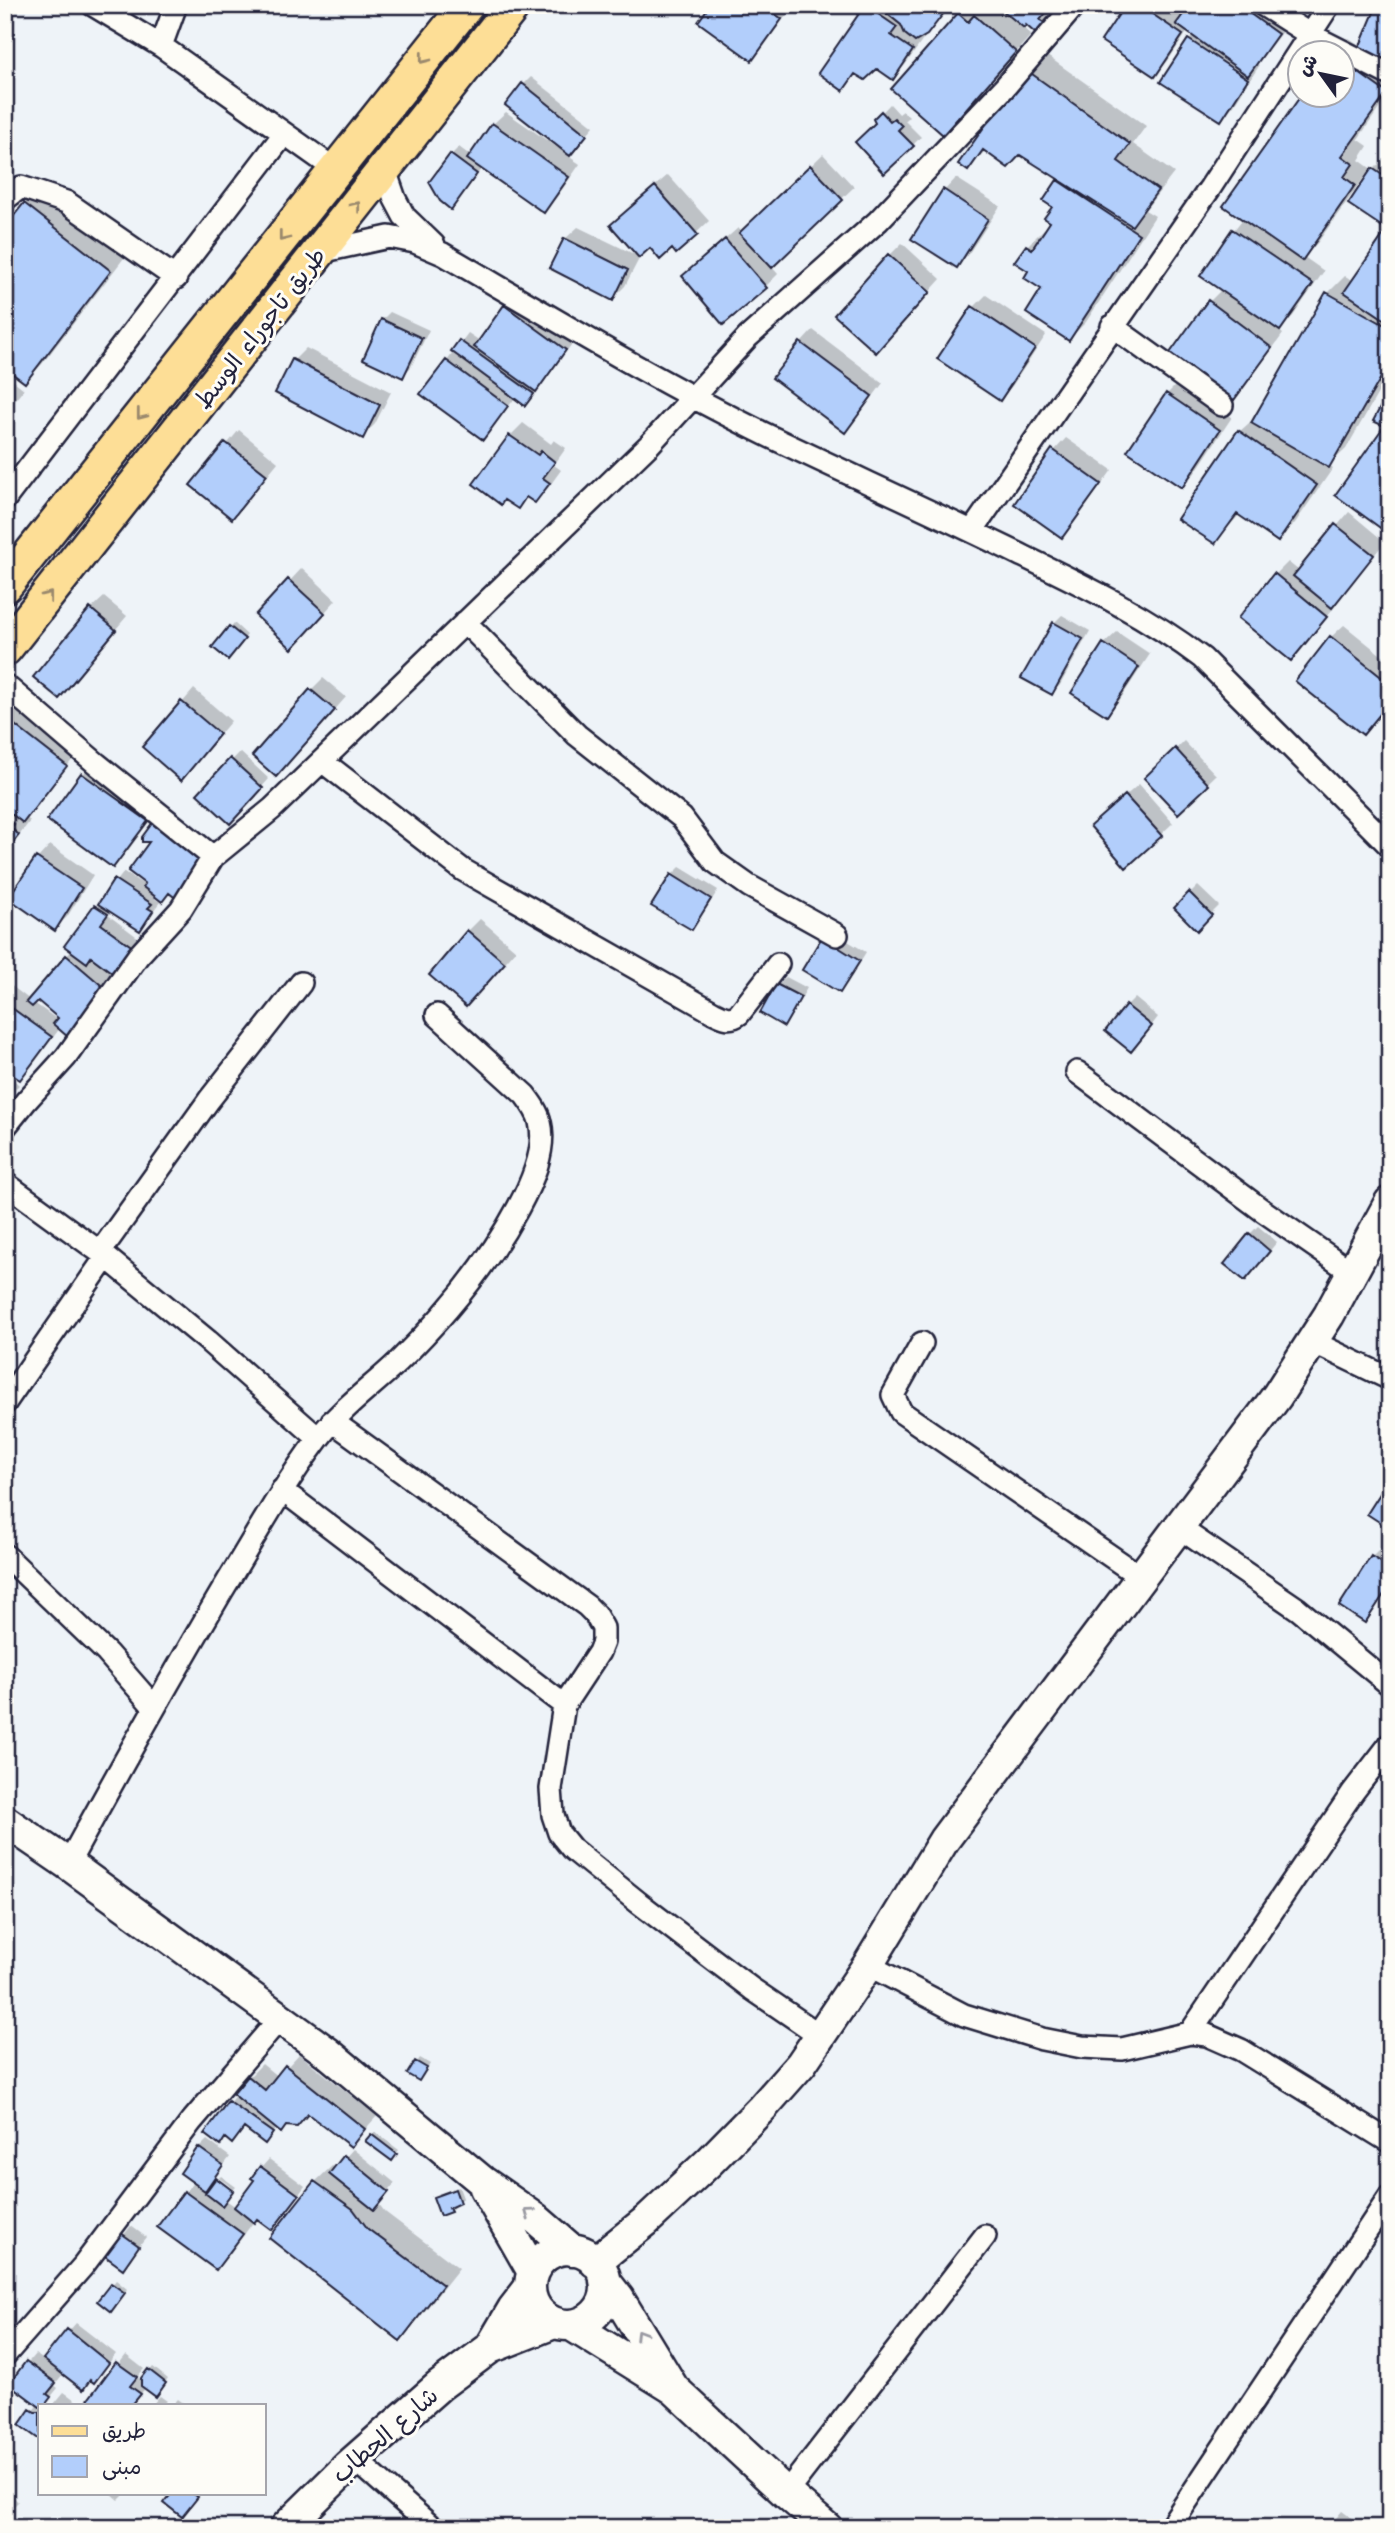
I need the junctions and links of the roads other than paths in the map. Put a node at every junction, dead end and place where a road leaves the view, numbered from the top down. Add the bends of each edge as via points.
1 (93, 5) edge
2 (176, 5) edge
3 (467, 5) edge
4 (514, 5) edge
5 (1075, 5) edge
6 (1263, 5) edge
7 (1329, 5) edge
8 (1309, 34) junction
9 (161, 46) junction
10 (1390, 75) edge
11 (284, 134) junction
12 (335, 170) junction
13 (385, 170) junction
14 (5, 199) edge
15 (320, 252) junction
16 (443, 254) junction
17 (176, 278) junction
18 (1112, 327) junction
19 (691, 398) junction
20 (1222, 405) dead end
21 (5, 499) edge
22 (972, 531) junction
23 (5, 586) edge
24 (465, 622) junction
25 (5, 649) edge
26 (5, 685) edge
27 (322, 761) junction
28 (1390, 846) edge
29 (213, 856) junction
30 (837, 934) dead end
31 (778, 964) dead end
32 (301, 983) dead end
33 (437, 1016) dead end
34 (1077, 1072) dead end
35 (5, 1128) edge
36 (5, 1182) edge
37 (1390, 1202) edge
38 (103, 1255) junction
39 (1353, 1273) junction
40 (1313, 1342) junction
41 (922, 1343) dead end
42 (1390, 1379) edge
43 (5, 1404) edge
44 (325, 1430) junction
45 (282, 1490) junction
46 (1178, 1527) junction
47 (5, 1555) edge
48 (1141, 1577) junction
49 (1390, 1685) edge
50 (564, 1705) junction
51 (154, 1707) junction
52 (1390, 1744) edge
53 (5, 1821) edge
54 (68, 1864) junction
55 (868, 1965) junction
56 (281, 2017) junction
57 (1190, 2033) junction
58 (821, 2036) junction
59 (1390, 2142) edge
60 (482, 2181) junction
61 (1390, 2196) edge
62 (985, 2236) dead end
63 (591, 2264) junction
64 (531, 2279) junction
65 (562, 2324) junction
66 (491, 2348) junction
67 (5, 2355) edge
68 (674, 2389) junction
69 (355, 2459) junction
70 (786, 2493) junction
71 (285, 2528) edge
72 (433, 2528) edge
73 (827, 2528) edge
74 (1169, 2528) edge

1 - 9 street
2 - 9 street
3 -> 12 main road
4 - 13 main road, طريق تاجوراء الوسط
5 - 19 street via 930,167 748,337
6 - 8 street
7 - 8 street
8 - 10 street
8 - 18 street via 1210,188
9 - 11 street
11 - 12 street
11 - 17 street
12 -> 23 main road
15 -> 13 main road, طريق تاجوراء الوسط
13 - 16 street via 404,216
14 - 17 street via 21,187 66,202
15 - 16 street via 389,237
25 -> 15 main road, طريق تاجوراء الوسط
16 - 19 street
17 - 21 street
18 - 20 street
18 - 22 street
19 - 22 street
19 - 24 street via 649,445
22 - 28 street via 1090,588 1172,635 1222,677
24 - 27 street
24 - 30 street via 578,735 682,818 715,862
26 - 29 street
27 - 29 street
27 - 31 street via 463,870 713,1012 734,1018
29 - 35 street via 181,909
32 - 38 street via 209,1100
33 - 44 street via 534,1107 542,1138 539,1157 519,1206 465,1290 407,1353
34 - 39 street
36 - 38 street
37 - 39 street
38 - 43 street
38 - 44 street
39 - 40 street
40 - 42 street
40 - 46 street
41 - 48 street via 893,1395 901,1412
44 - 45 street
44 - 50 street via 540,1570 595,1614 603,1628 603,1642
45 - 50 street
45 - 51 street
46 - 48 street
46 - 49 street via 1298,1609
47 - 51 street via 107,1653
48 - 55 street via 944,1840
50 - 58 street via 551,1789 559,1833 572,1849 752,1989
51 - 54 street
52 - 57 street
53 - 54 street
54 - 56 street
55 - 57 street via 964,2014 1042,2039 1122,2049
55 - 58 street
56 - 60 street
56 - 67 street via 191,2122 83,2266
57 - 59 street via 1241,2050
58 - 63 street via 762,2108 709,2162
63 -> 60 street
60 - 64 street
61 - 74 street
62 - 70 street
63 - 64 street via 560,2250 540,2262
63 - 65 street via 604,2296 586,2320
68 -> 63 street
64 - 65 street via 536,2309
64 - 66 street, شارع الحطاب
65 - 66 street, شارع الحطاب
65 - 68 street
66 - 69 street, شارع الحطاب
68 - 70 street
69 - 71 street, شارع الحطاب
69 - 72 street
70 - 73 street

